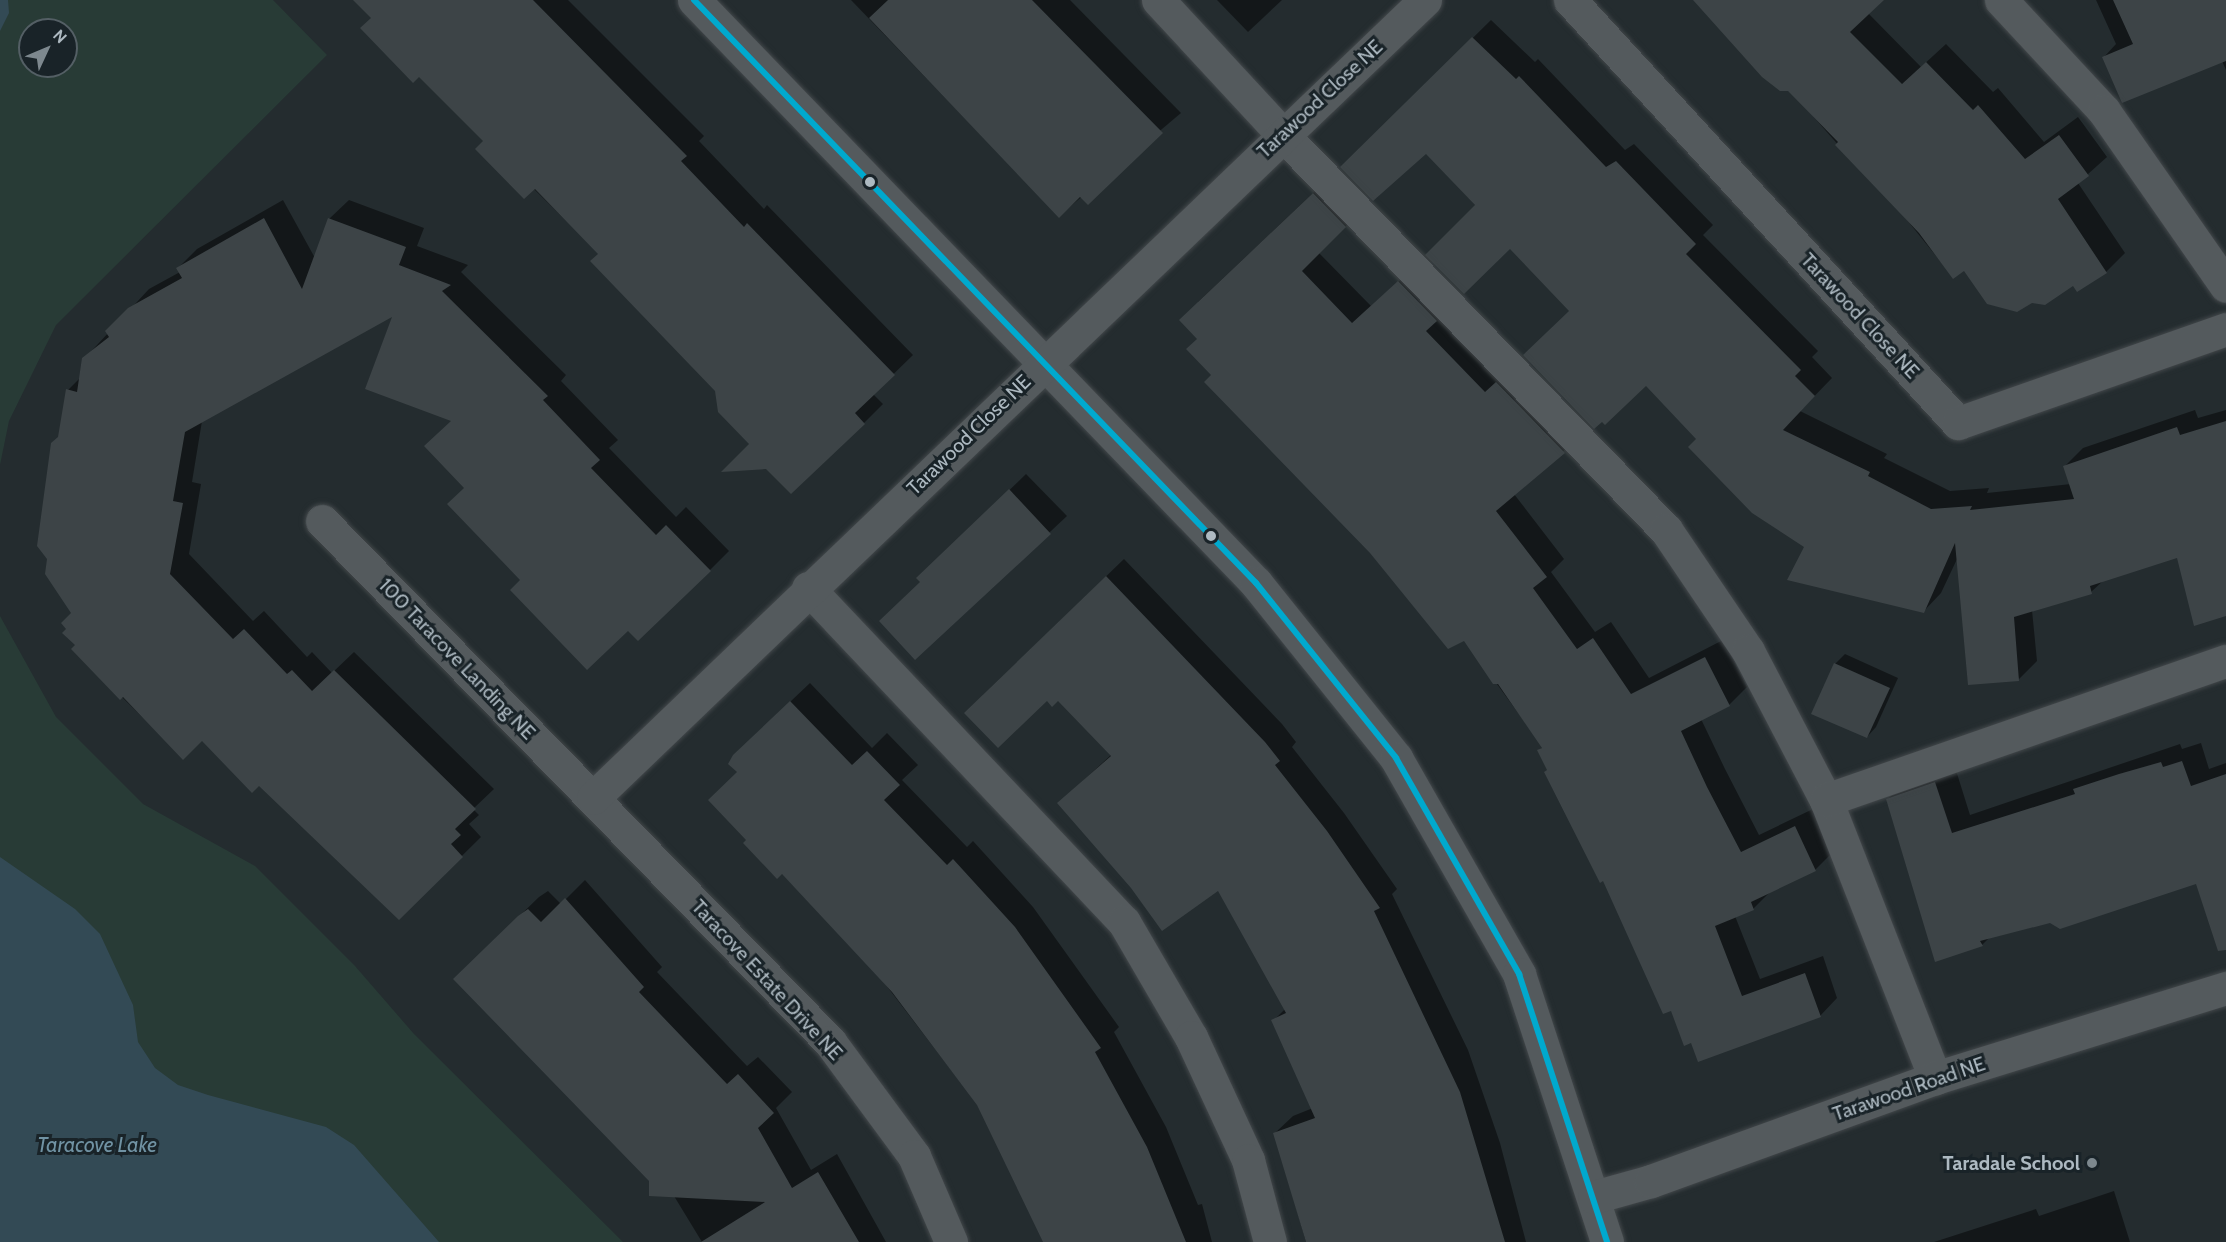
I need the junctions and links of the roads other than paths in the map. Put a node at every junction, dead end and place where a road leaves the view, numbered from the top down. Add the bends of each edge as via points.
1 (694, 0) edge
2 (1158, 0) edge
3 (1425, 0) edge
4 (1570, 0) edge
5 (2001, 0) edge
6 (1282, 134) junction
7 (2226, 286) edge
8 (2226, 329) edge
9 (1044, 363) junction
10 (322, 521) dead end
11 (808, 588) junction
12 (2226, 661) edge
13 (592, 798) junction
14 (1826, 800) junction
15 (2226, 988) edge
16 (1935, 1078) junction
17 (1594, 1197) junction
18 (951, 1242) edge
19 (1270, 1242) edge
20 (1608, 1242) edge

1 - 9 street
2 - 6 street
3 - 6 street, Tarawood Close NE
4 - 8 street, Tarawood Close NE via 1958,423
5 - 7 street via 2104,111
6 - 9 street, Tarawood Close NE
6 - 14 street via 1666,531 1748,651
9 - 11 street, Tarawood Close NE
9 - 17 street via 1256,583 1396,758 1519,974
10 - 13 street, 100 Taracove Landing NE
11 - 13 street, Tarawood Close NE
11 - 19 street via 1124,922 1191,1037 1248,1160
12 - 14 street
13 - 18 street, Taracove Estate Drive NE via 830,1042 914,1156
14 - 16 street
15 - 16 street, Tarawood Road NE
16 - 17 street, Tarawood Road NE via 1651,1181
17 - 20 street

